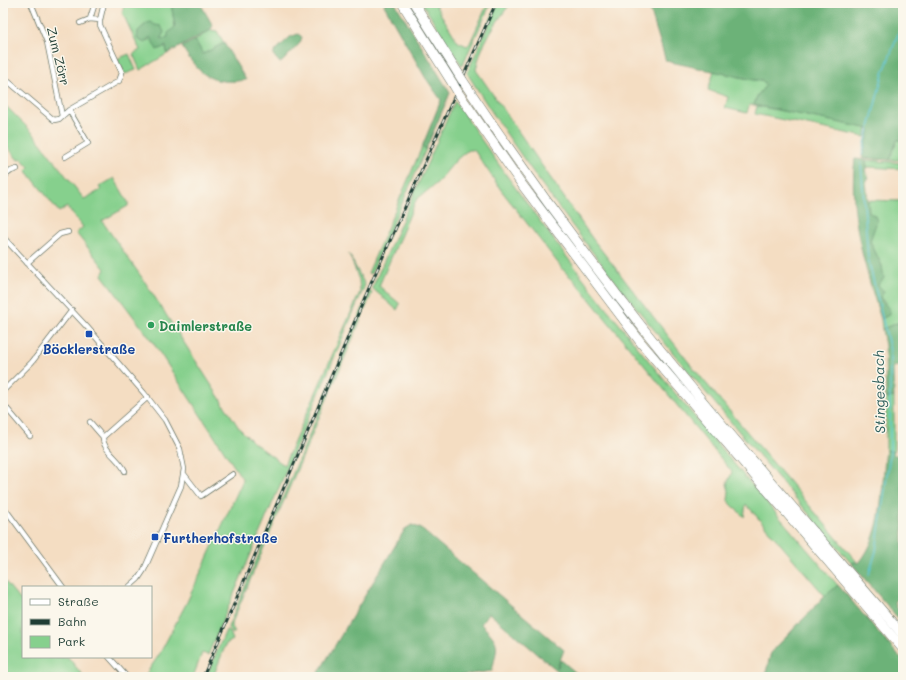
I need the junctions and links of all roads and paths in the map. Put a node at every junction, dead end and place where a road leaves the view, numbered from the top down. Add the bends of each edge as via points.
1 (31, 3) edge
2 (95, 3) edge
3 (104, 3) edge
4 (402, 3) edge
5 (414, 3) edge
6 (90, 19) junction
7 (100, 20) junction
8 (80, 23) dead end
9 (3, 77) edge
10 (69, 110) junction
11 (62, 116) junction
12 (65, 157) dead end
13 (17, 168) dead end
14 (3, 177) edge
15 (68, 232) dead end
16 (3, 237) edge
17 (27, 263) junction
18 (72, 310) junction
19 (3, 392) edge
20 (148, 397) junction
21 (3, 404) edge
22 (90, 422) dead end
23 (30, 436) dead end
24 (103, 437) junction
25 (125, 471) dead end
26 (184, 474) junction
27 (233, 474) dead end
28 (3, 506) edge
29 (62, 586) edge
30 (130, 586) edge
31 (903, 635) edge
32 (903, 649) edge
33 (110, 658) edge
34 (126, 677) edge

1 - 11 street, Zum Zörr via 46,37
2 - 6 street
3 - 7 street
4 - 32 highway, bridge via 452,84 523,186 642,344
5 - 31 highway, bridge via 463,81 584,252 650,337
6 - 7 street
6 - 8 street
7 - 10 street via 122,73 121,79
9 - 11 street via 51,119 55,120
10 - 11 street
10 - 12 street via 88,143
13 - 14 street
15 - 17 street via 60,234
16 - 17 street
17 - 18 street
18 - 19 street via 32,362
18 - 20 street
20 - 24 street
20 - 26 street via 177,442 183,460
21 - 23 street
22 - 24 street
24 - 25 street via 103,443
26 - 27 street via 201,496
26 - 30 street via 144,570
28 - 29 street
33 - 34 street

